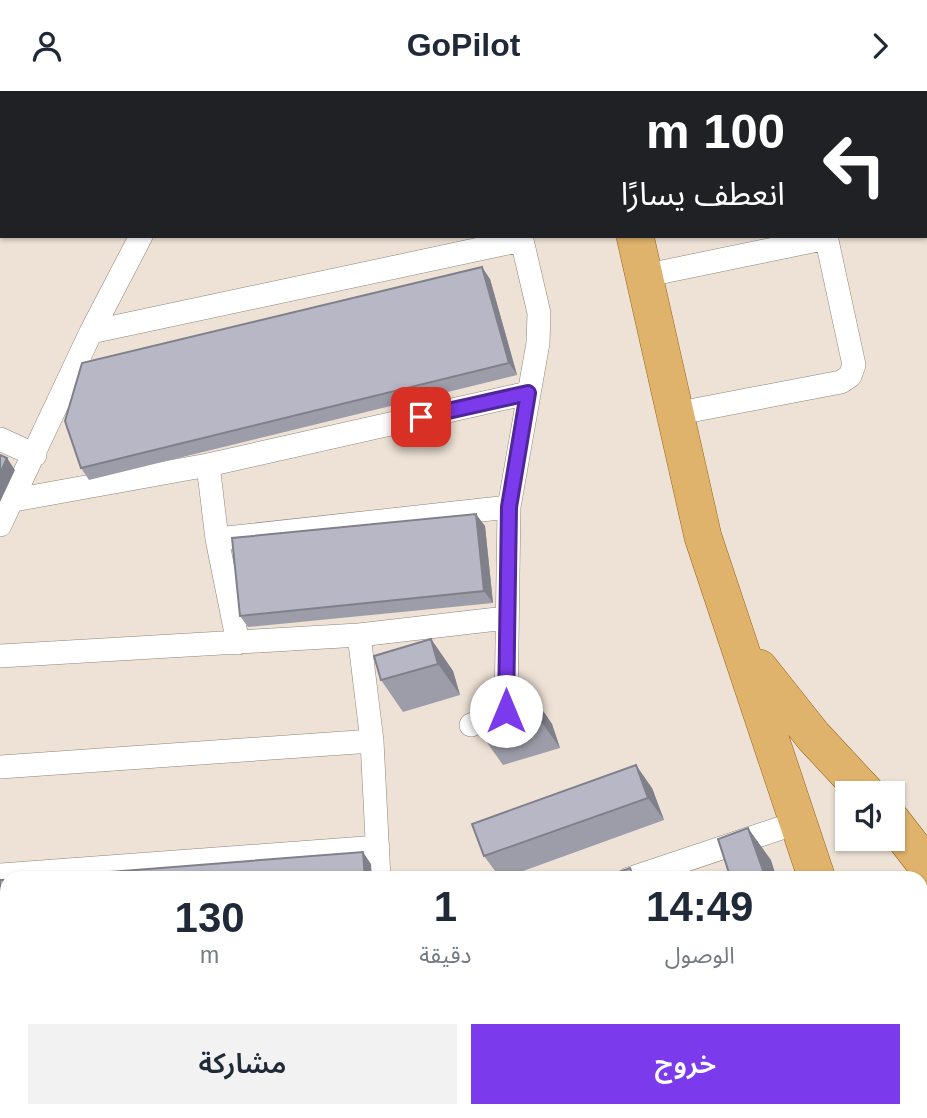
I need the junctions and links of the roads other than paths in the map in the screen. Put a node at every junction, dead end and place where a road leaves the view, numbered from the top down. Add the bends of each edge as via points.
1 (140, 238) edge
2 (521, 238) edge
3 (635, 238) edge
4 (822, 238) edge
5 (827, 238) edge
6 (643, 277) junction
7 (91, 332) junction
8 (528, 393) junction
9 (674, 414) junction
10 (0, 439) edge
11 (35, 455) junction
12 (208, 465) junction
13 (14, 500) junction
14 (509, 507) junction
15 (0, 525) edge
16 (217, 538) junction
17 (506, 618) junction
18 (359, 635) junction
19 (740, 641) junction
20 (238, 643) junction
21 (0, 656) edge
22 (471, 725) edge
23 (372, 741) junction
24 (840, 765) junction
25 (0, 767) edge
26 (855, 781) edge
27 (787, 786) junction
28 (799, 822) junction
29 (905, 838) edge
30 (378, 847) junction
31 (927, 866) edge
32 (54, 871) edge
33 (379, 871) edge
34 (653, 871) edge
35 (814, 871) edge

1 - 7 street
2 - 7 street
2 - 8 street via 539,313
3 - 6 main road
4 - 6 street
5 - 9 street via 854,365 850,376 841,382
6 - 9 main road
7 - 11 street
8 - 12 street
8 - 14 street
9 - 19 main road via 703,537
10 - 11 street
11 - 13 street
12 - 13 street
12 - 16 street
13 - 15 street
14 - 16 street
14 - 17 street
16 - 20 street
17 - 18 street
17 - 22 street via 506,711
18 - 20 street
18 - 23 street
19 - 24 main road via 787,705
19 - 27 main road
20 - 21 street
23 - 25 street
23 - 30 street
24 - 26 main road
24 - 27 main road
27 - 28 main road
28 - 34 street
28 - 35 main road
29 - 31 main road
30 - 32 street
30 - 33 street

